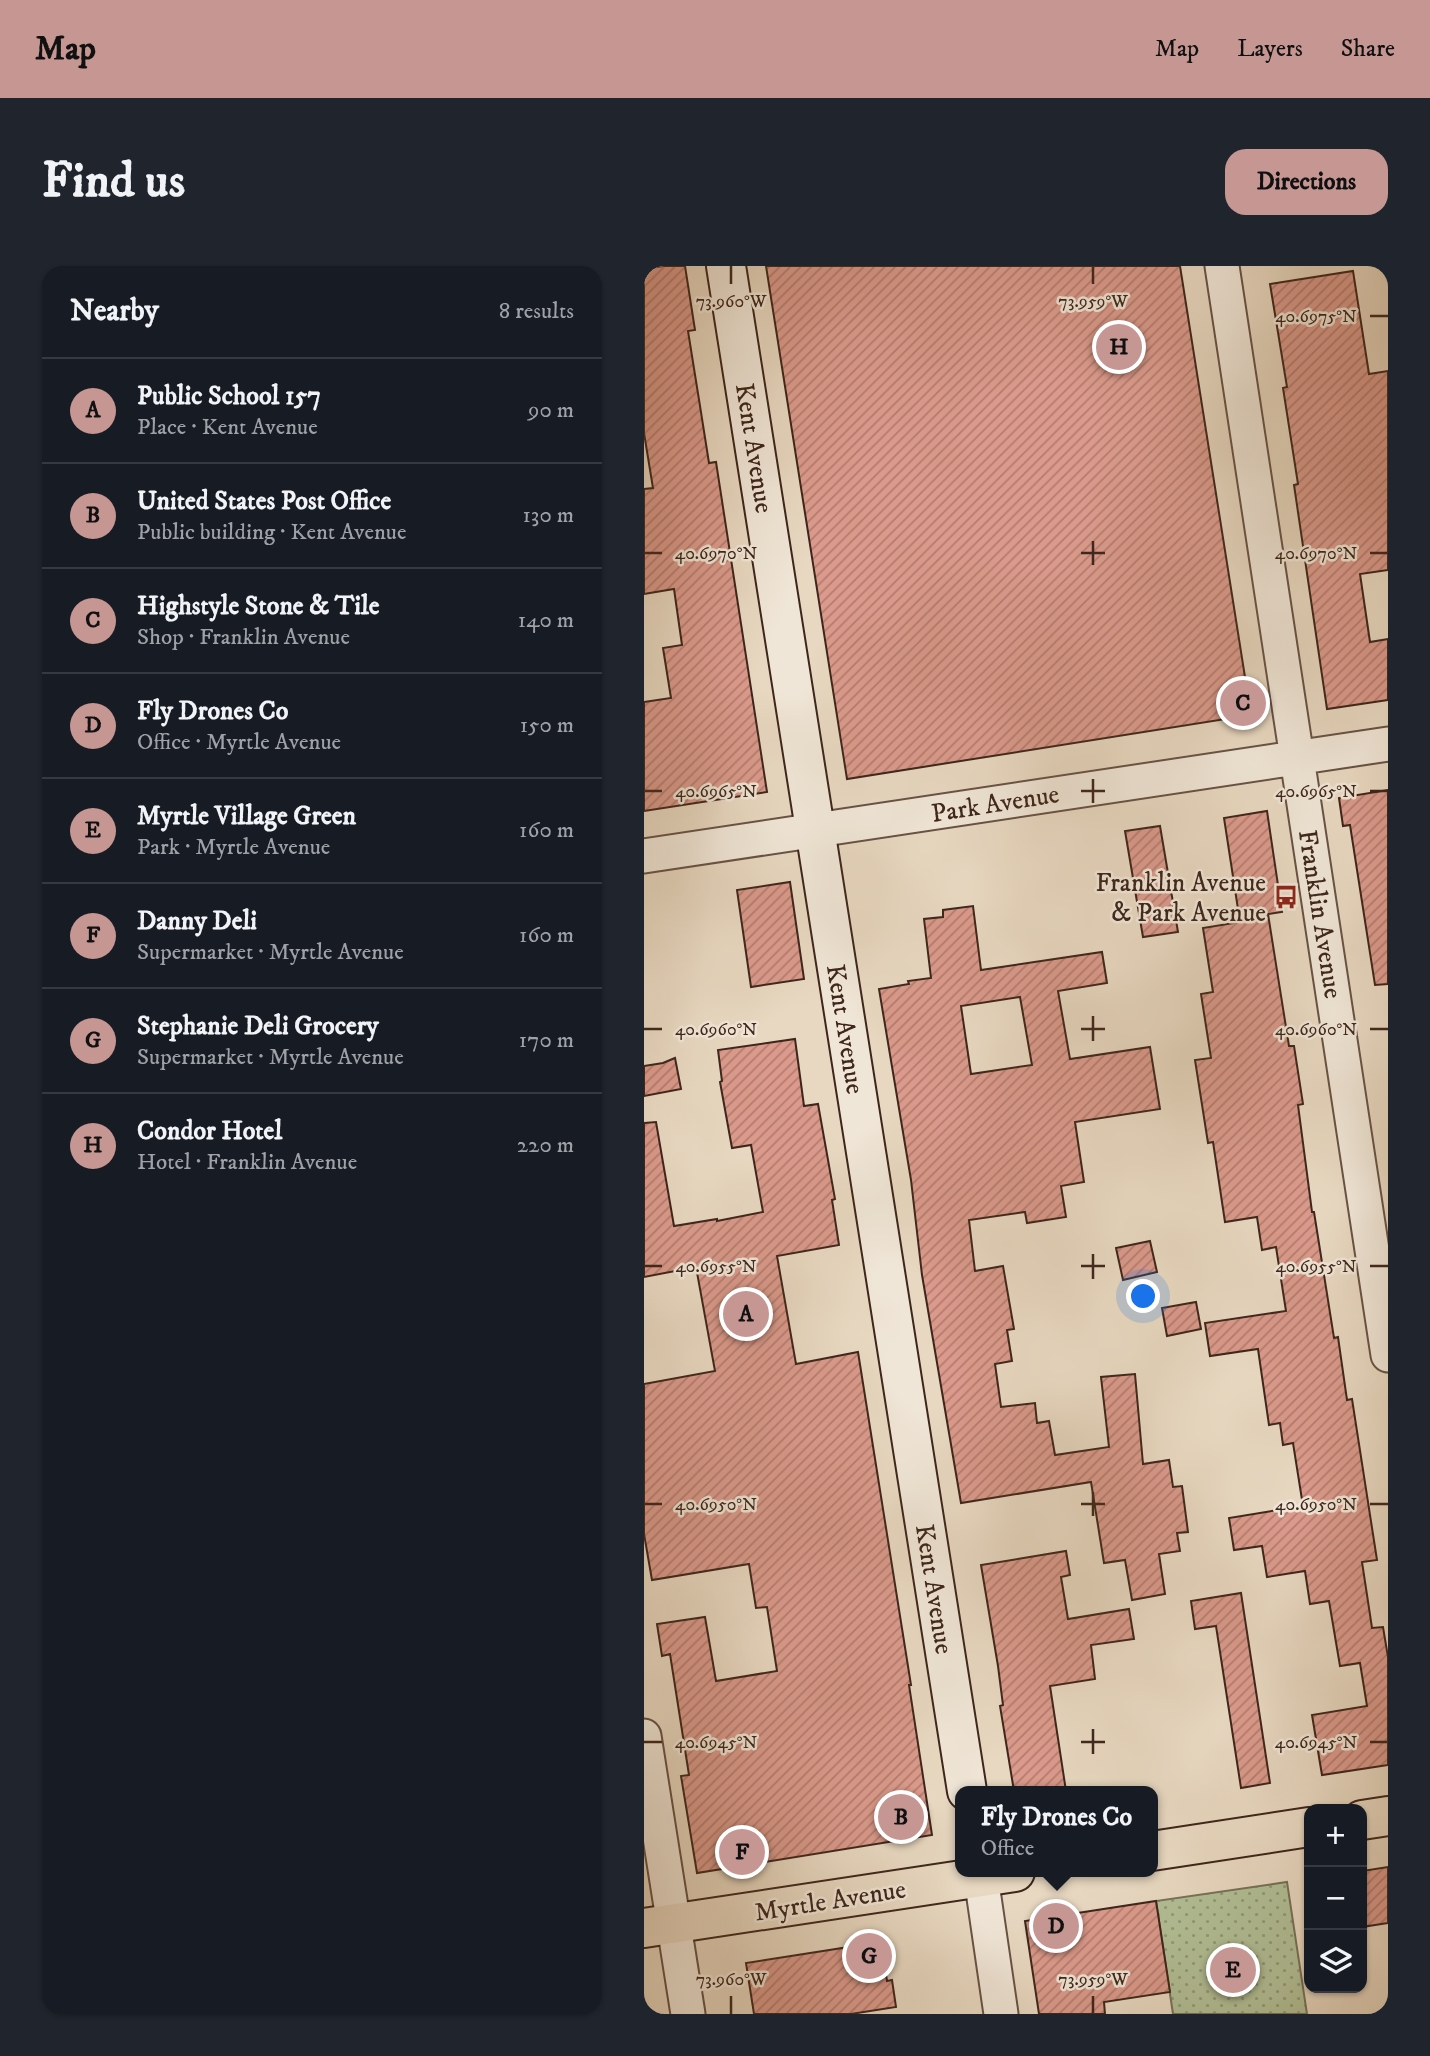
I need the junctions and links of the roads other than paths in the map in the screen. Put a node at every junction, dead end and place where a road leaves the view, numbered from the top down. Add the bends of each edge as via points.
1 (726, 266) edge
2 (1222, 266) edge
3 (1388, 744) edge
4 (1297, 757) junction
5 (815, 830) junction
6 (644, 856) edge
7 (1388, 1355) edge
8 (644, 1736) edge
9 (966, 1786) edge
10 (1388, 1816) edge
11 (1367, 1818) edge
12 (1304, 1828) edge
13 (1158, 1850) edge
14 (973, 1877) edge
15 (992, 1877) edge
16 (659, 1926) edge
17 (688, 2014) edge
18 (1001, 2014) edge

1 - 5 main road, Kent Avenue
2 - 4 street, Franklin Avenue
3 - 4 street, Park Avenue
4 - 5 street, Park Avenue
4 - 7 street, Franklin Avenue
5 - 6 street, Park Avenue
5 - 9 main road, Kent Avenue
8 - 16 street
10 - 11 main road
12 - 13 main road
14 - 16 main road, Myrtle Avenue
15 - 18 street
16 - 17 street

